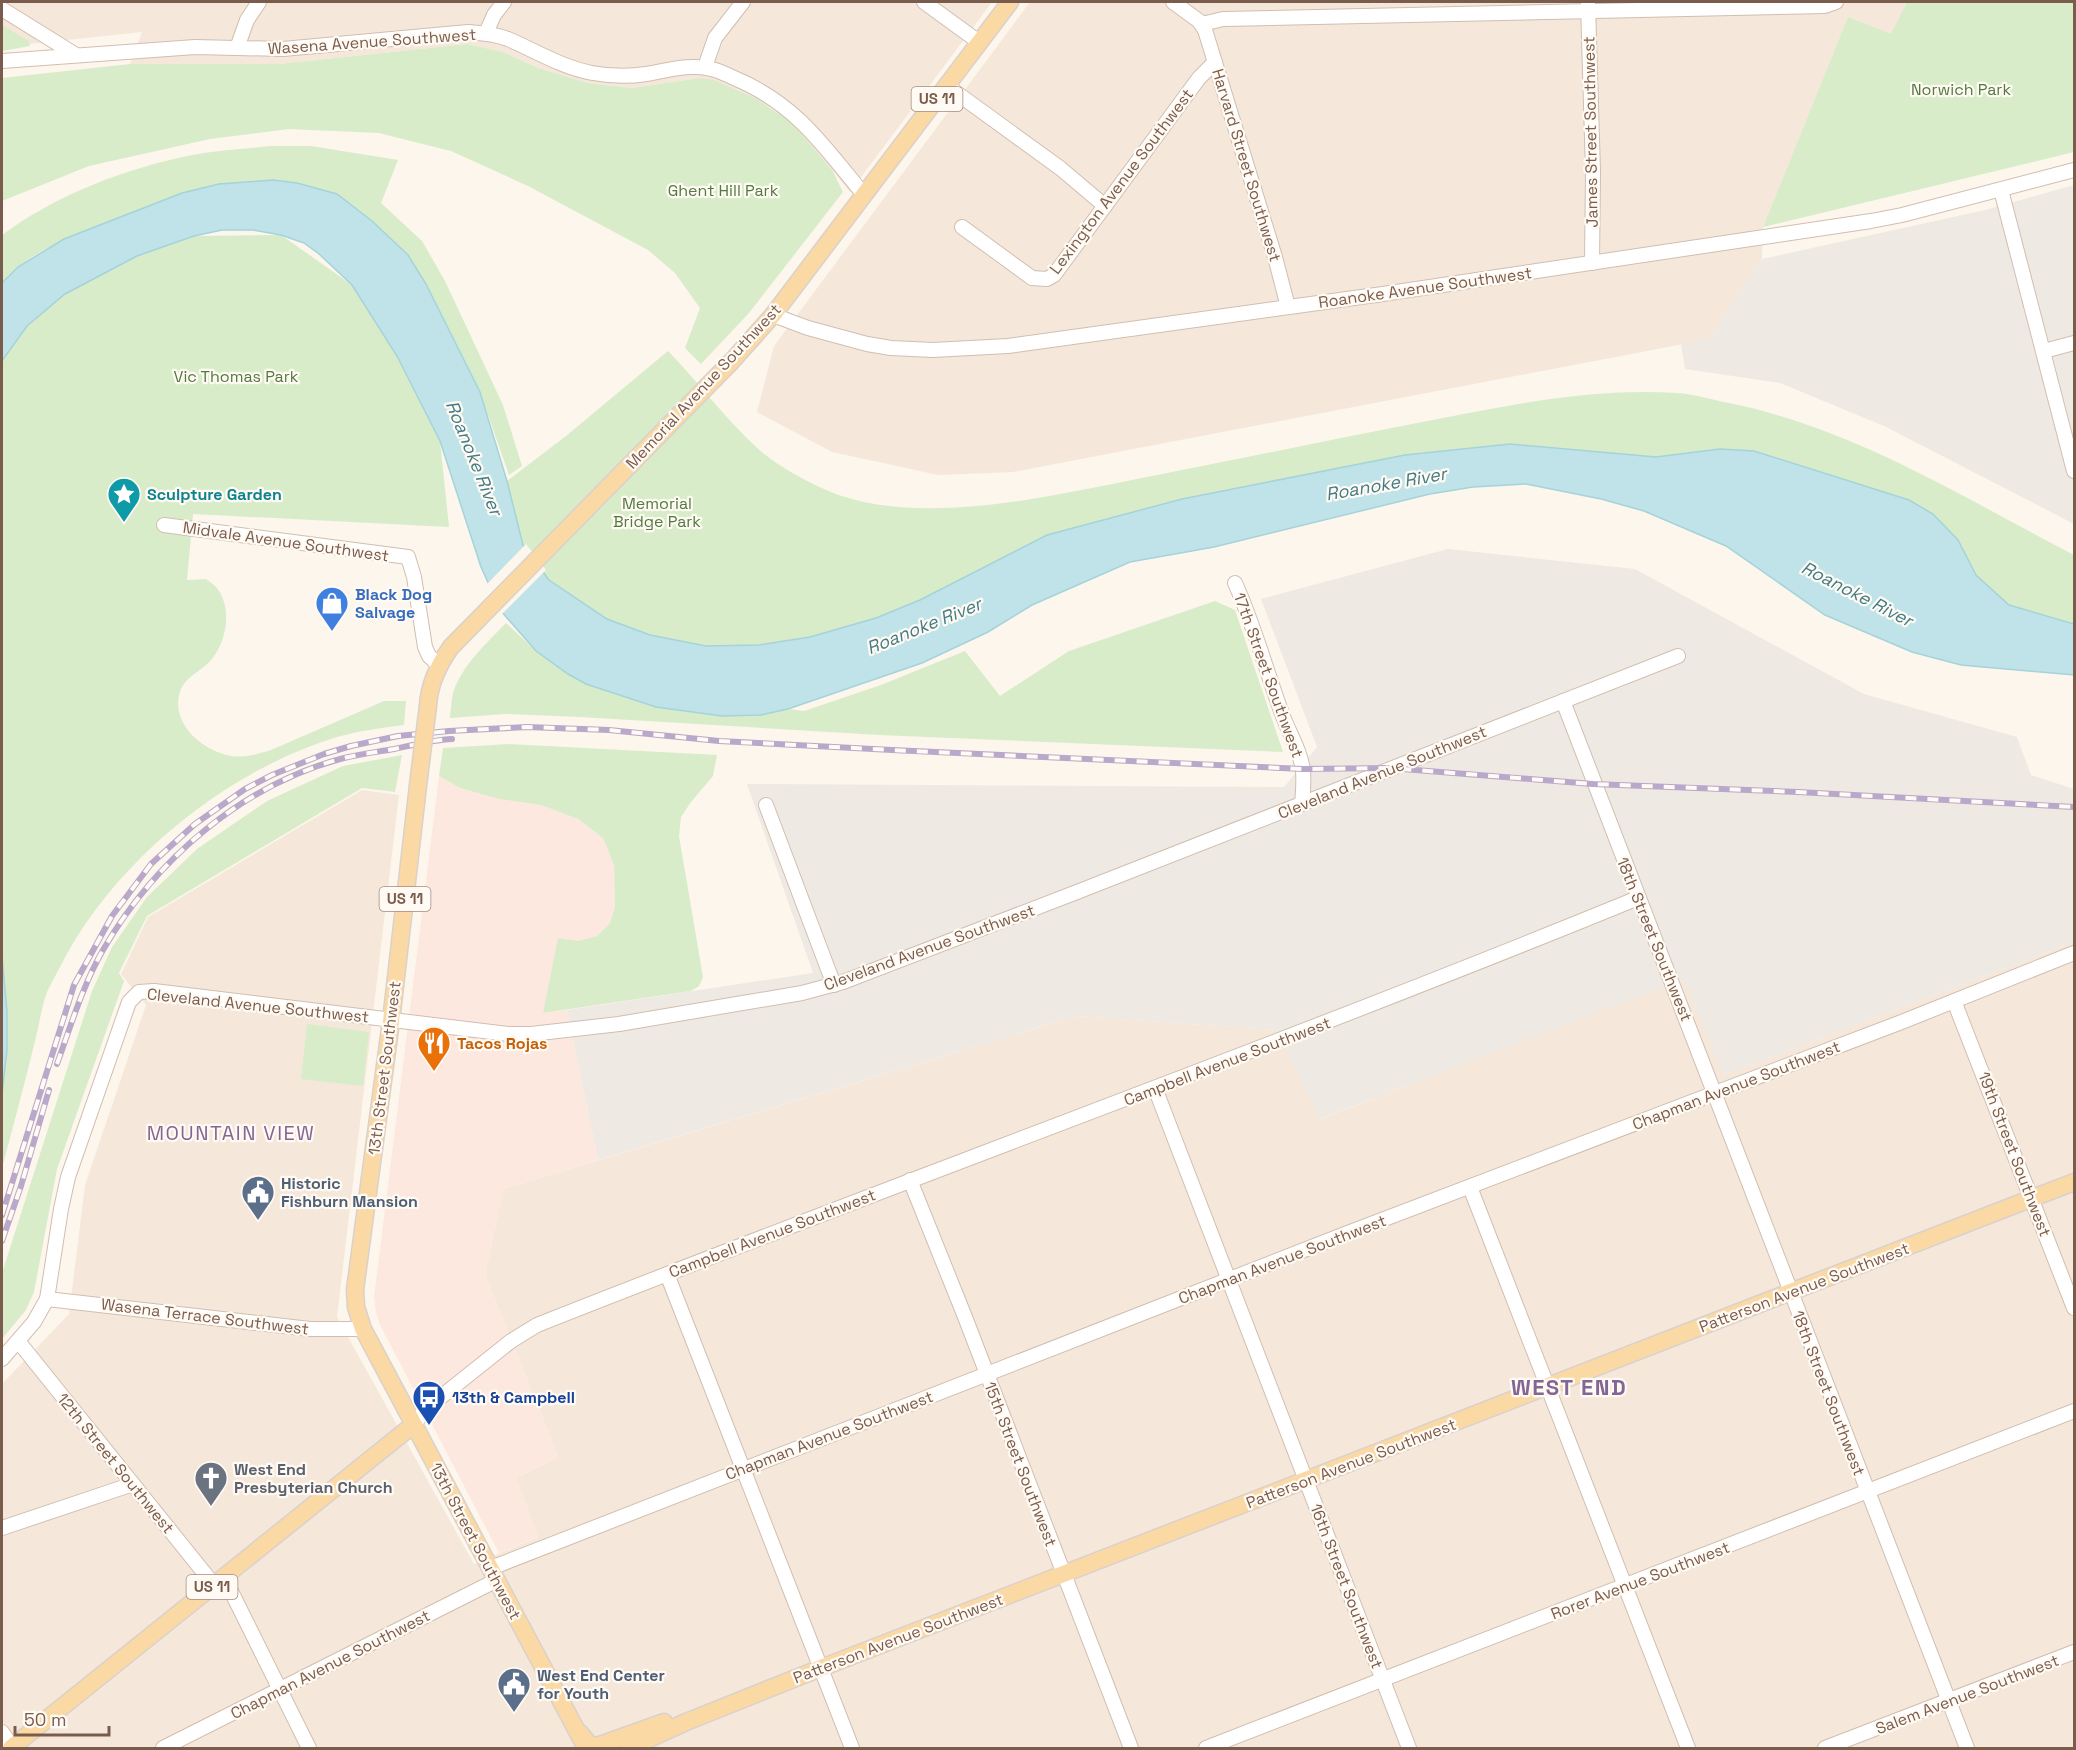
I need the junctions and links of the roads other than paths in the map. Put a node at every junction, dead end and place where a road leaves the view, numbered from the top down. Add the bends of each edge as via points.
1 (258, 2) edge
2 (504, 2) edge
3 (742, 2) edge
4 (924, 2) edge
5 (1010, 2) edge
6 (1173, 2) edge
7 (1835, 2) edge
8 (1588, 6) edge
9 (2, 9) edge
10 (1202, 24) junction
11 (486, 33) junction
12 (979, 42) junction
13 (237, 48) junction
14 (76, 55) junction
15 (2, 61) edge
16 (1215, 62) junction
17 (705, 67) junction
18 (947, 86) junction
19 (2074, 170) edge
20 (2001, 190) junction
21 (864, 195) junction
22 (1105, 206) junction
23 (962, 227) dead end
24 (1592, 263) junction
25 (1288, 307) junction
26 (773, 315) junction
27 (2074, 343) edge
28 (2044, 351) junction
29 (2074, 471) edge
30 (164, 525) dead end
31 (1235, 583) dead end
32 (1678, 656) dead end
33 (440, 666) junction
34 (1563, 701) junction
35 (1302, 804) junction
36 (766, 805) dead end
37 (1638, 898) junction
38 (2074, 953) edge
39 (834, 984) junction
40 (1954, 1001) junction
41 (391, 1021) junction
42 (1155, 1088) junction
43 (1714, 1093) junction
44 (910, 1180) junction
45 (2074, 1182) edge
46 (1470, 1187) junction
47 (2032, 1199) junction
48 (667, 1274) junction
49 (1228, 1280) junction
50 (1791, 1292) junction
51 (47, 1299) junction
52 (2074, 1308) edge
53 (363, 1329) junction
54 (18, 1341) junction
55 (2, 1359) edge
56 (986, 1374) junction
57 (1549, 1387) junction
58 (2074, 1411) edge
59 (413, 1425) junction
60 (744, 1468) junction
61 (1306, 1480) junction
62 (133, 1484) junction
63 (1868, 1491) junction
64 (2, 1528) edge
65 (494, 1574) junction
66 (1063, 1574) junction
67 (219, 1581) junction
68 (1625, 1586) junction
69 (2074, 1652) edge
70 (821, 1668) junction
71 (1383, 1680) junction
72 (279, 1689) junction
73 (1948, 1701) junction
74 (686, 1722) junction
75 (574, 1726) junction
76 (2, 1732) edge
77 (12, 1748) edge
78 (163, 1749) edge
79 (309, 1749) edge
80 (586, 1749) edge
81 (629, 1749) edge
82 (852, 1749) edge
83 (1131, 1749) edge
84 (1206, 1749) edge
85 (1409, 1749) edge
86 (1688, 1749) edge
87 (1825, 1749) edge
88 (1967, 1749) edge

1 - 13 street
2 - 11 street
3 - 17 street via 715,38
4 - 12 street
5 - 12 main road, Memorial Avenue Southwest / US 11
6 - 10 street
7 - 8 street via 1825,6
8 - 10 street via 1223,19
8 - 24 street, James Street Southwest
9 - 14 street
10 - 16 street, Harvard Street Southwest
11 - 13 street, Wasena Avenue Southwest
11 - 17 street, Wasena Avenue Southwest via 506,38 561,65 594,74 621,76
12 - 18 main road, Memorial Avenue Southwest / US 11
13 - 14 street, Wasena Avenue Southwest
14 - 15 street, Wasena Avenue Southwest
16 - 22 street, Lexington Avenue Southwest via 1199,78
16 - 25 street, Harvard Street Southwest
17 - 21 street, Wasena Avenue Southwest via 743,81 792,111
18 - 21 main road, Memorial Avenue Southwest / US 11
18 - 22 street via 1060,168
19 - 20 street, Roanoke Avenue Southwest
20 - 24 street, Roanoke Avenue Southwest via 1871,221
20 - 28 street
21 - 26 main road, Memorial Avenue Southwest / US 11
22 - 23 street, Lexington Avenue Southwest via 1047,279 1032,278
24 - 25 street, Roanoke Avenue Southwest
25 - 26 street, Roanoke Avenue Southwest via 1008,346 933,350 867,344
26 - 33 main road, Memorial Avenue Southwest / US 11 via 465,632
27 - 28 street
28 - 29 street
30 - 33 street, Midvale Avenue Southwest via 408,558 425,647
31 - 35 street, 17th Street Southwest via 1298,750 1303,770
32 - 34 street, Cleveland Avenue Southwest
33 - 41 main road, 13th Street Southwest / US 11, bridge via 428,706
34 - 35 street, Cleveland Avenue Southwest
34 - 37 street, 18th Street Southwest
35 - 39 street, Cleveland Avenue Southwest
36 - 39 street
37 - 42 street, Campbell Avenue Southwest
37 - 43 street, 18th Street Southwest
38 - 40 street, Chapman Avenue Southwest
39 - 41 street, Cleveland Avenue Southwest via 625,1023 531,1034
40 - 43 street, Chapman Avenue Southwest
40 - 47 street, 19th Street Southwest
41 - 51 street, Cleveland Avenue Southwest via 139,992 129,1002 68,1177
41 - 53 main road, 13th Street Southwest / US 11 via 355,1290
42 - 44 street, Campbell Avenue Southwest
42 - 49 street, 16th Street Southwest
43 - 46 street, Chapman Avenue Southwest
43 - 50 street, 18th Street Southwest
44 - 48 street, Campbell Avenue Southwest
44 - 56 street, 15th Street Southwest
45 - 47 main road, Patterson Avenue Southwest
46 - 49 street, Chapman Avenue Southwest
46 - 57 street
47 - 50 main road, Patterson Avenue Southwest
47 - 52 street, 19th Street Southwest
48 - 59 street, Campbell Avenue Southwest via 520,1334 427,1408
48 - 60 street
49 - 56 street, Chapman Avenue Southwest
49 - 61 street, 16th Street Southwest
50 - 57 main road, Patterson Avenue Southwest
50 - 63 street, 18th Street Southwest
51 - 53 street, Wasena Terrace Southwest via 317,1329
51 - 54 street
53 - 59 main road, 13th Street Southwest / US 11
54 - 55 street
54 - 62 street, 12th Street Southwest
56 - 60 street, Chapman Avenue Southwest
56 - 66 street, 15th Street Southwest
57 - 61 main road, Patterson Avenue Southwest
57 - 68 street
58 - 63 street, Rorer Avenue Southwest
59 - 65 main road, 13th Street Southwest
59 - 67 main road, Campbell Avenue Southwest / US 11
60 - 65 street, Chapman Avenue Southwest
60 - 70 street
61 - 66 main road, Patterson Avenue Southwest
61 - 71 street, 16th Street Southwest
62 - 64 street
62 - 67 street, 12th Street Southwest
63 - 68 street, Rorer Avenue Southwest
63 - 73 street, 18th Street Southwest
65 - 72 street, Chapman Avenue Southwest
65 - 75 main road, 13th Street Southwest
66 - 70 main road, Patterson Avenue Southwest
66 - 83 street, 15th Street Southwest
67 - 72 street, 12th Street Southwest
67 - 77 main road, Campbell Avenue Southwest / US 11
68 - 71 street, Rorer Avenue Southwest
68 - 86 street
69 - 73 street, Salem Avenue Southwest
70 - 74 main road, Patterson Avenue Southwest
70 - 82 street
71 - 84 street, Rorer Avenue Southwest
71 - 85 street, 16th Street Southwest
72 - 78 street, Chapman Avenue Southwest
72 - 79 street, 12th Street Southwest
73 - 87 street, Salem Avenue Southwest
73 - 88 street, 18th Street Southwest
74 - 75 main road via 660,1722 597,1746 589,1744
74 - 81 main road, Patterson Avenue Southwest
75 - 80 main road, 13th Street Southwest
76 - 77 street

